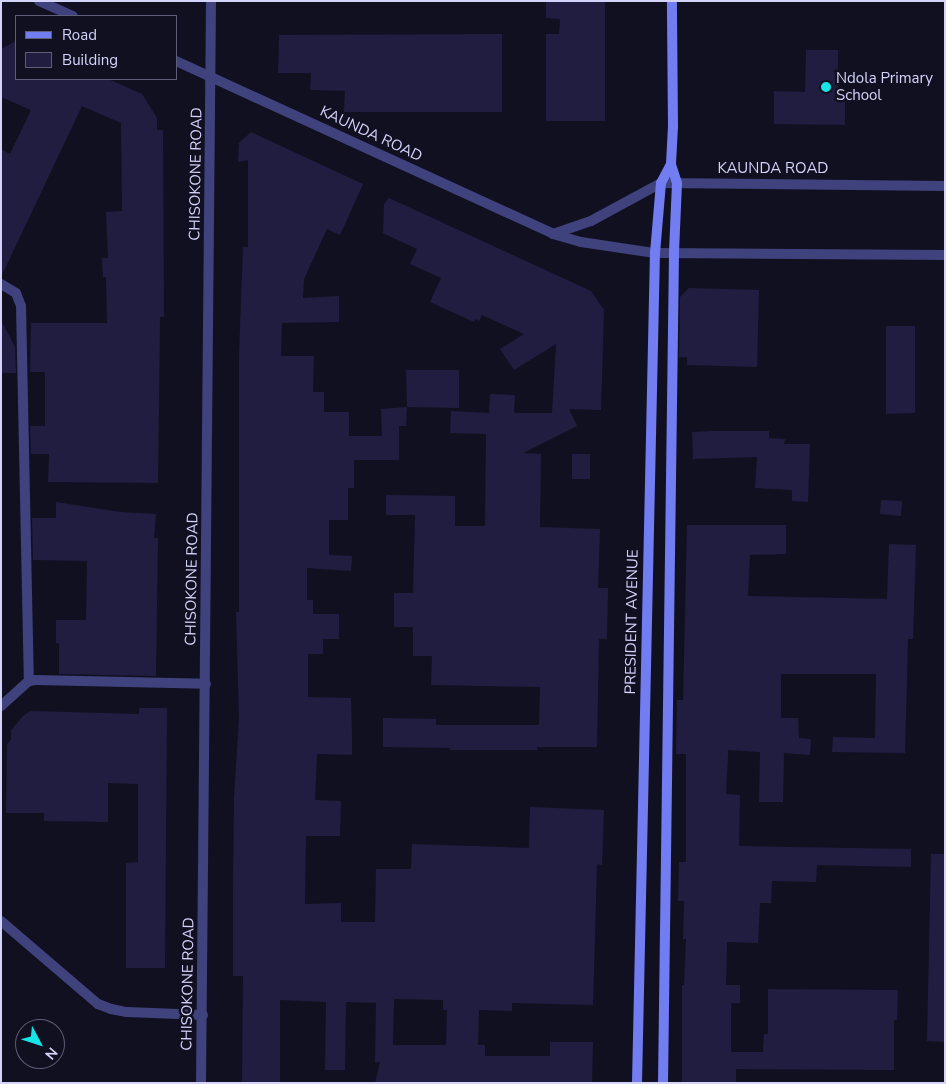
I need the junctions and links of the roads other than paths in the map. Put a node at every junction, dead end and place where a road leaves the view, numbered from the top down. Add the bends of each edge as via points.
1 (38, 1) edge
2 (211, 1) edge
3 (672, 1) edge
4 (71, 15) edge
5 (178, 62) edge
6 (212, 76) junction
7 (670, 164) junction
8 (661, 183) junction
9 (677, 183) junction
10 (945, 186) edge
11 (553, 234) junction
12 (674, 252) junction
13 (656, 253) junction
14 (945, 255) edge
15 (1, 284) edge
16 (29, 681) junction
17 (206, 684) junction
18 (1, 706) edge
19 (1, 921) edge
20 (202, 1015) junction
21 (201, 1083) edge
22 (637, 1083) edge
23 (663, 1083) edge

1 - 4 street
2 - 6 street, CHISOKONE ROAD
3 - 7 main road, PRESIDENT AVENUE via 673,127
5 - 6 street, KAUNDA ROAD
6 - 11 street, KAUNDA ROAD
6 - 17 street, CHISOKONE ROAD
7 - 8 main road, PRESIDENT AVENUE
7 - 9 main road, PRESIDENT AVENUE
8 - 9 street, KAUNDA ROAD
8 - 11 street, KAUNDA ROAD via 590,221
8 - 13 main road, PRESIDENT AVENUE
9 - 10 street, KAUNDA ROAD
9 - 12 main road, PRESIDENT AVENUE
11 - 13 street, KAUNDA ROAD via 581,242
12 - 13 street, KAUNDA ROAD
12 - 14 street, KAUNDA ROAD
12 - 23 main road, PRESIDENT AVENUE
13 - 22 main road, PRESIDENT AVENUE
15 - 16 street via 16,293 21,306
16 - 17 street
16 - 18 street
17 - 20 street, CHISOKONE ROAD
19 - 20 street via 98,1004 127,1012
20 - 21 street, CHISOKONE ROAD

